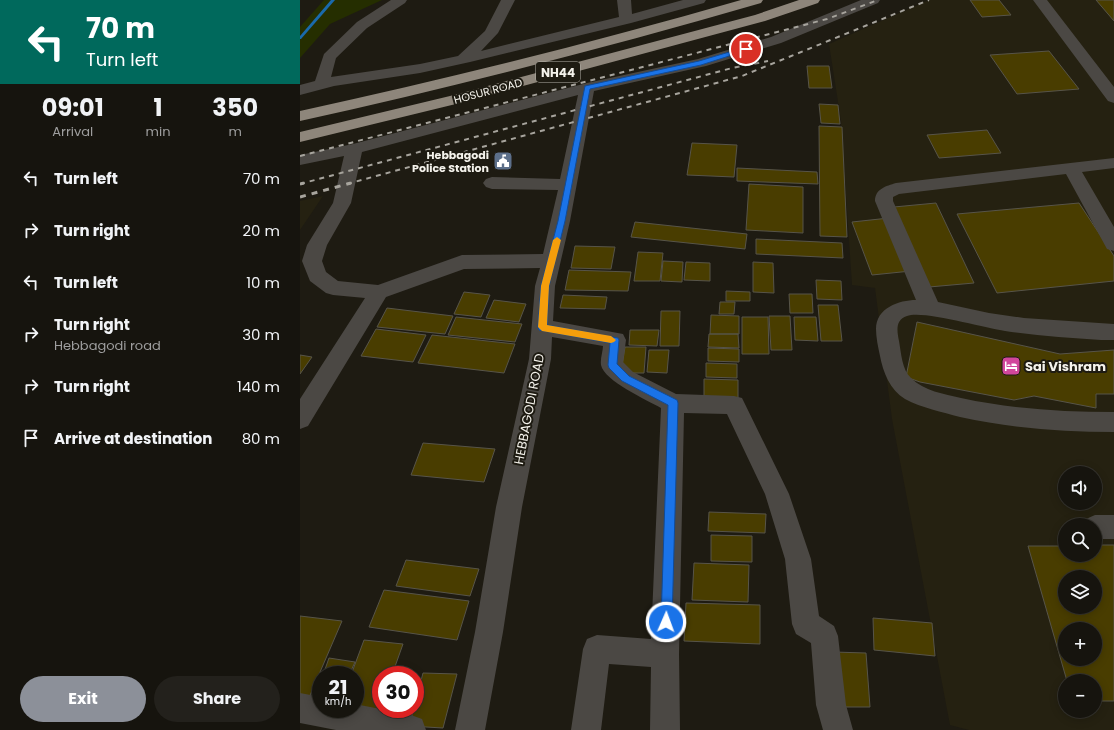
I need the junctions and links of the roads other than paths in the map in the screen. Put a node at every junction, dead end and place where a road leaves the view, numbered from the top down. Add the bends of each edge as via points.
1 (400, 0) edge
2 (508, 0) edge
3 (624, 0) edge
4 (699, 0) edge
5 (756, 0) edge
6 (813, 0) edge
7 (873, 0) edge
8 (1040, 0) edge
9 (661, 5) edge
10 (626, 20) junction
11 (463, 59) junction
12 (322, 83) junction
13 (587, 88) junction
14 (300, 90) edge
15 (1114, 98) edge
16 (300, 116) edge
17 (300, 137) edge
18 (354, 149) junction
19 (300, 160) edge
20 (1114, 163) edge
21 (1071, 168) junction
22 (492, 183) dead end
23 (568, 185) junction
24 (317, 244) junction
25 (1114, 244) edge
26 (300, 258) edge
27 (551, 261) junction
28 (379, 292) junction
29 (930, 308) junction
30 (542, 327) junction
31 (1114, 332) edge
32 (673, 403) junction
33 (300, 419) edge
34 (1114, 422) edge
35 (1102, 527) edge
36 (1114, 527) edge
37 (665, 654) junction
38 (300, 708) edge
39 (411, 730) edge
40 (470, 730) edge
41 (586, 730) edge
42 (665, 730) edge
43 (838, 730) edge

1 - 12 street via 362,25 329,57
2 - 11 street via 491,33
3 - 10 street
4 - 9 street
5 - 16 highway, HOSUR ROAD / NH44 via 649,31
6 - 17 highway, HOSUR ROAD / NH44 via 760,18 454,100
7 - 13 street via 776,40 701,63
8 - 15 street
9 - 10 street
10 - 11 street
11 - 12 street via 417,70
12 - 14 street
13 - 18 street
13 - 23 street, HEBBAGODI ROAD
18 - 19 street
18 - 24 street via 342,203
20 - 21 street
21 - 25 street
21 - 29 street via 888,192 884,196 884,201
22 - 23 street
23 - 27 street, HEBBAGODI ROAD
24 - 26 street
24 - 28 street via 312,261 317,276 333,288
27 - 28 street via 462,262
27 - 30 street, HEBBAGODI ROAD via 545,286
28 - 33 street
29 - 31 street via 1011,324
29 - 34 street via 907,308 896,311 886,328 896,374 910,391 923,398 1002,415 1052,421
30 - 32 street via 615,340 612,365 625,378
30 - 40 street, HEBBAGODI ROAD via 540,359 509,507
32 - 37 street
32 - 43 street via 734,405 777,494 798,558 806,624 824,636 831,704
35 - 36 street
37 - 41 street via 597,649
37 - 42 street
38 - 39 street

